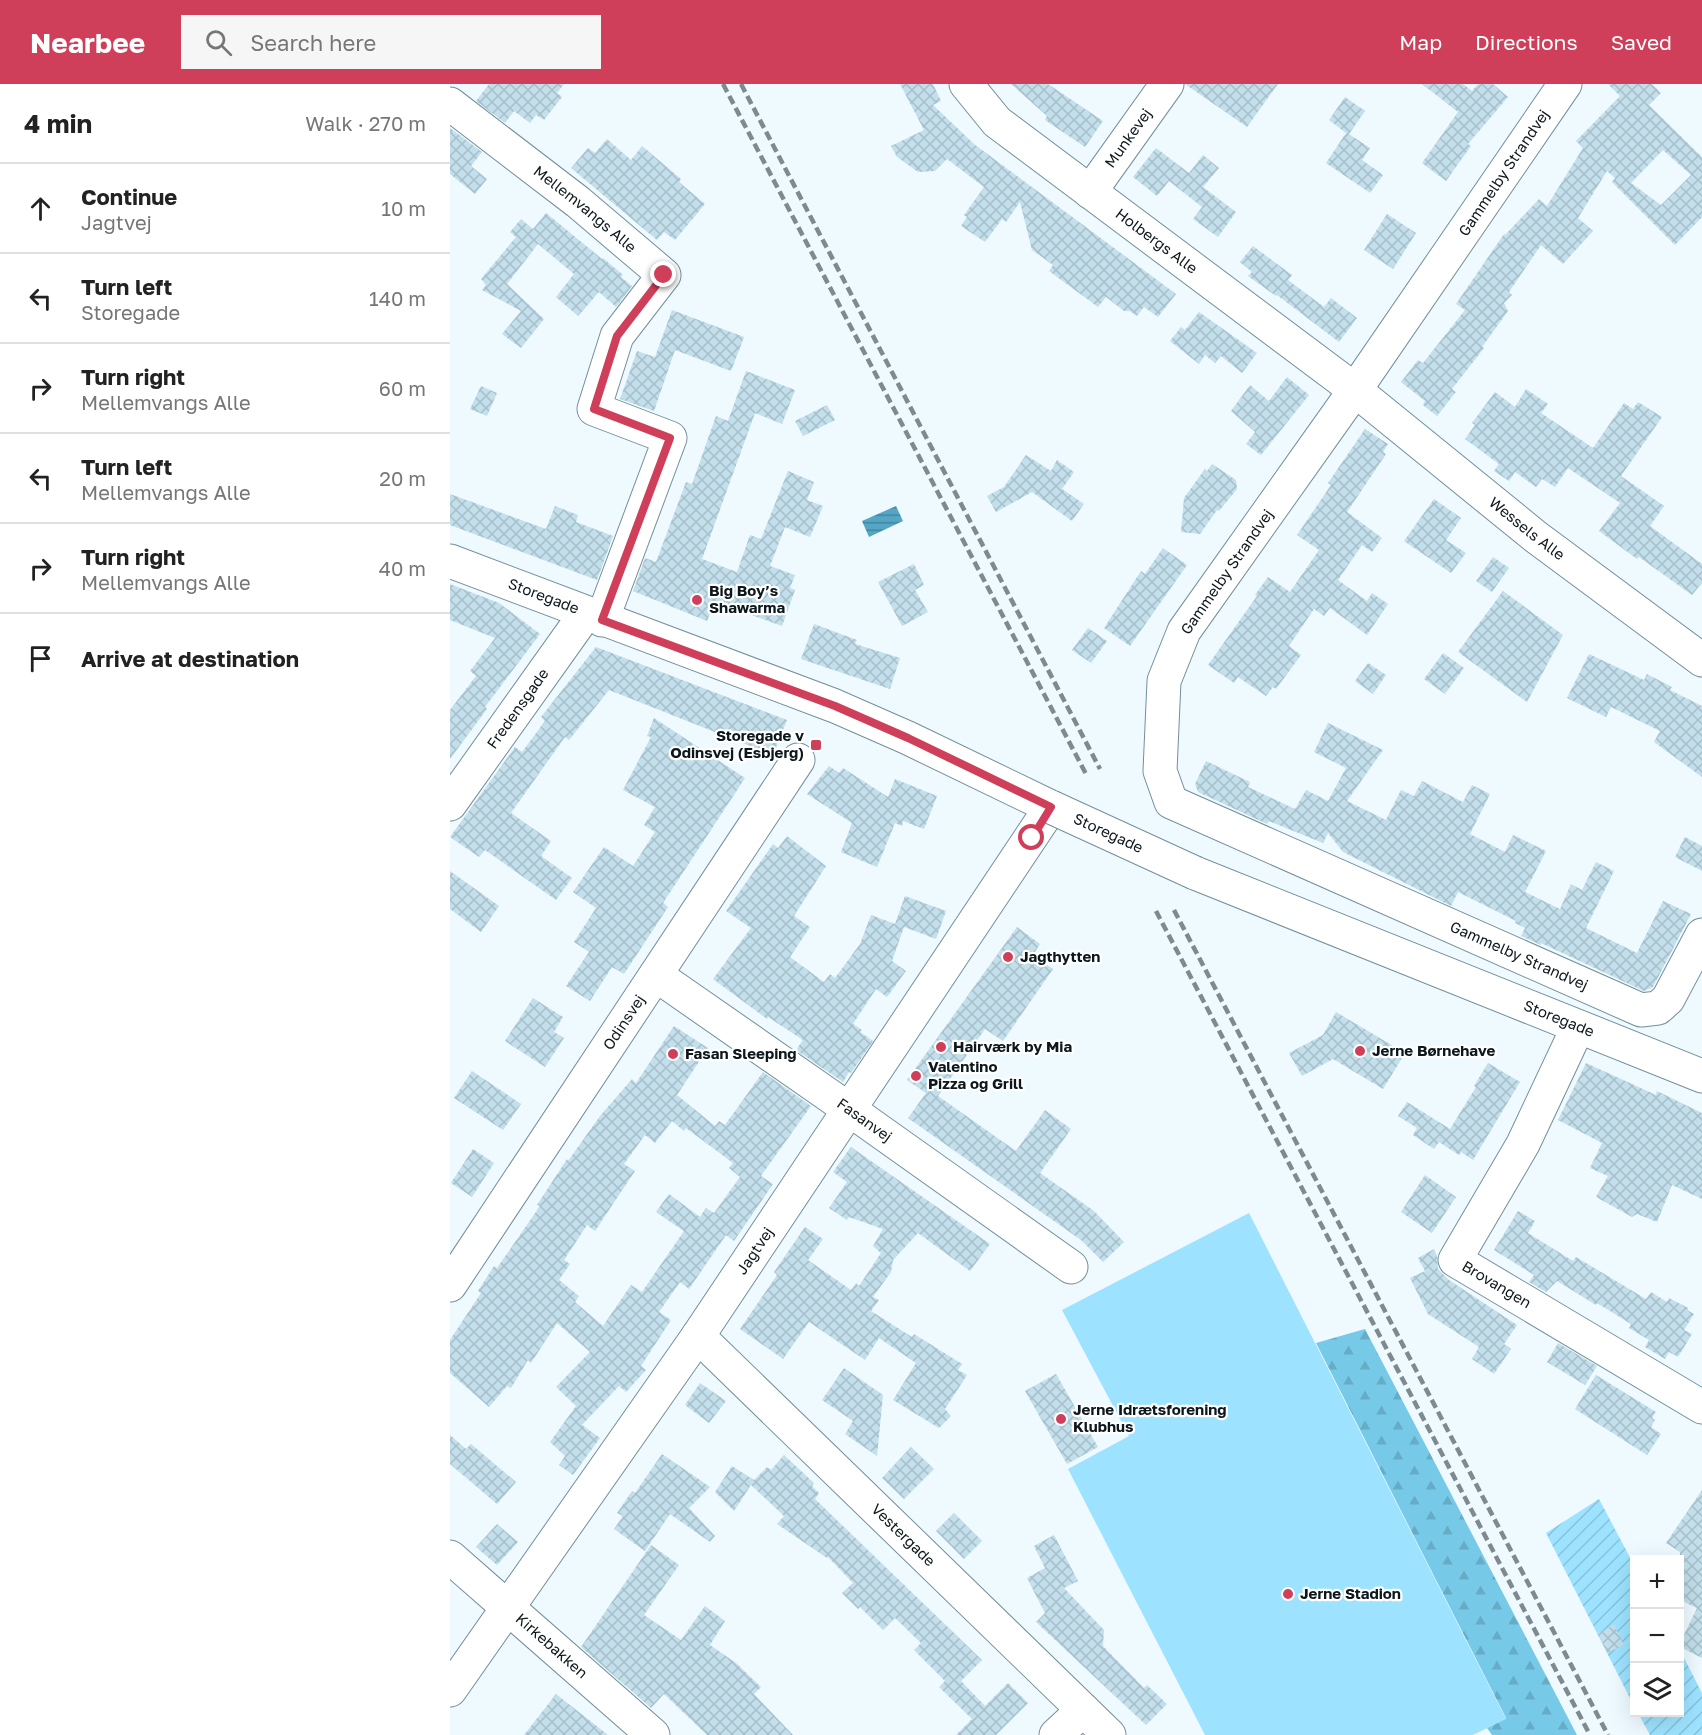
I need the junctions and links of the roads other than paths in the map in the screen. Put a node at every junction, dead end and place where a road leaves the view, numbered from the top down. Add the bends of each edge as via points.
1 (966, 84) edge
2 (1167, 84) edge
3 (1565, 84) edge
4 (450, 104) edge
5 (1090, 192) junction
6 (1355, 390) junction
7 (450, 561) edge
8 (594, 616) junction
9 (1702, 660) edge
10 (798, 760) dead end
11 (450, 804) edge
12 (1051, 807) junction
13 (1702, 934) edge
14 (656, 975) junction
15 (1578, 1027) junction
16 (1702, 1076) edge
17 (850, 1110) junction
18 (1071, 1267) dead end
19 (450, 1285) edge
20 (698, 1336) junction
21 (1702, 1407) edge
22 (450, 1557) edge
23 (507, 1607) junction
24 (450, 1690) edge
25 (1083, 1710) junction
26 (653, 1735) edge
27 (1056, 1735) edge
28 (1109, 1735) edge

1 - 5 street, Holbergs Alle via 996,122
2 - 5 street, Munkevej
3 - 6 street, Gammelby Strandvej
4 - 8 street, Mellemvangs Alle via 578,202 664,275 617,336 594,409 670,438
5 - 6 street, Holbergs Alle
6 - 9 street, Wessels Alle via 1536,537
6 - 13 street, Gammelby Strandvej via 1184,631 1164,681 1160,771 1172,802 1641,1010 1658,1008 1668,999
7 - 8 street, Storegade
8 - 11 street, Fredensgade
8 - 12 street, Storegade via 835,706
10 - 14 street, Odinsvej
12 - 15 street, Storegade, bridge via 1195,873
12 - 17 street, Jagtvej
14 - 17 street, Fasanvej
14 - 19 street, Odinsvej
15 - 16 street, Storegade
15 - 21 street, Brovangen via 1523,1144 1455,1260
17 - 18 street, Fasanvej
17 - 20 street, Jagtvej
20 - 23 street, Jagtvej
20 - 25 street, Vestergade
22 - 23 street, Kirkebakken
23 - 24 street, Jagtvej
23 - 26 street, Kirkebakken
25 - 27 street
25 - 28 street, Vestergade

